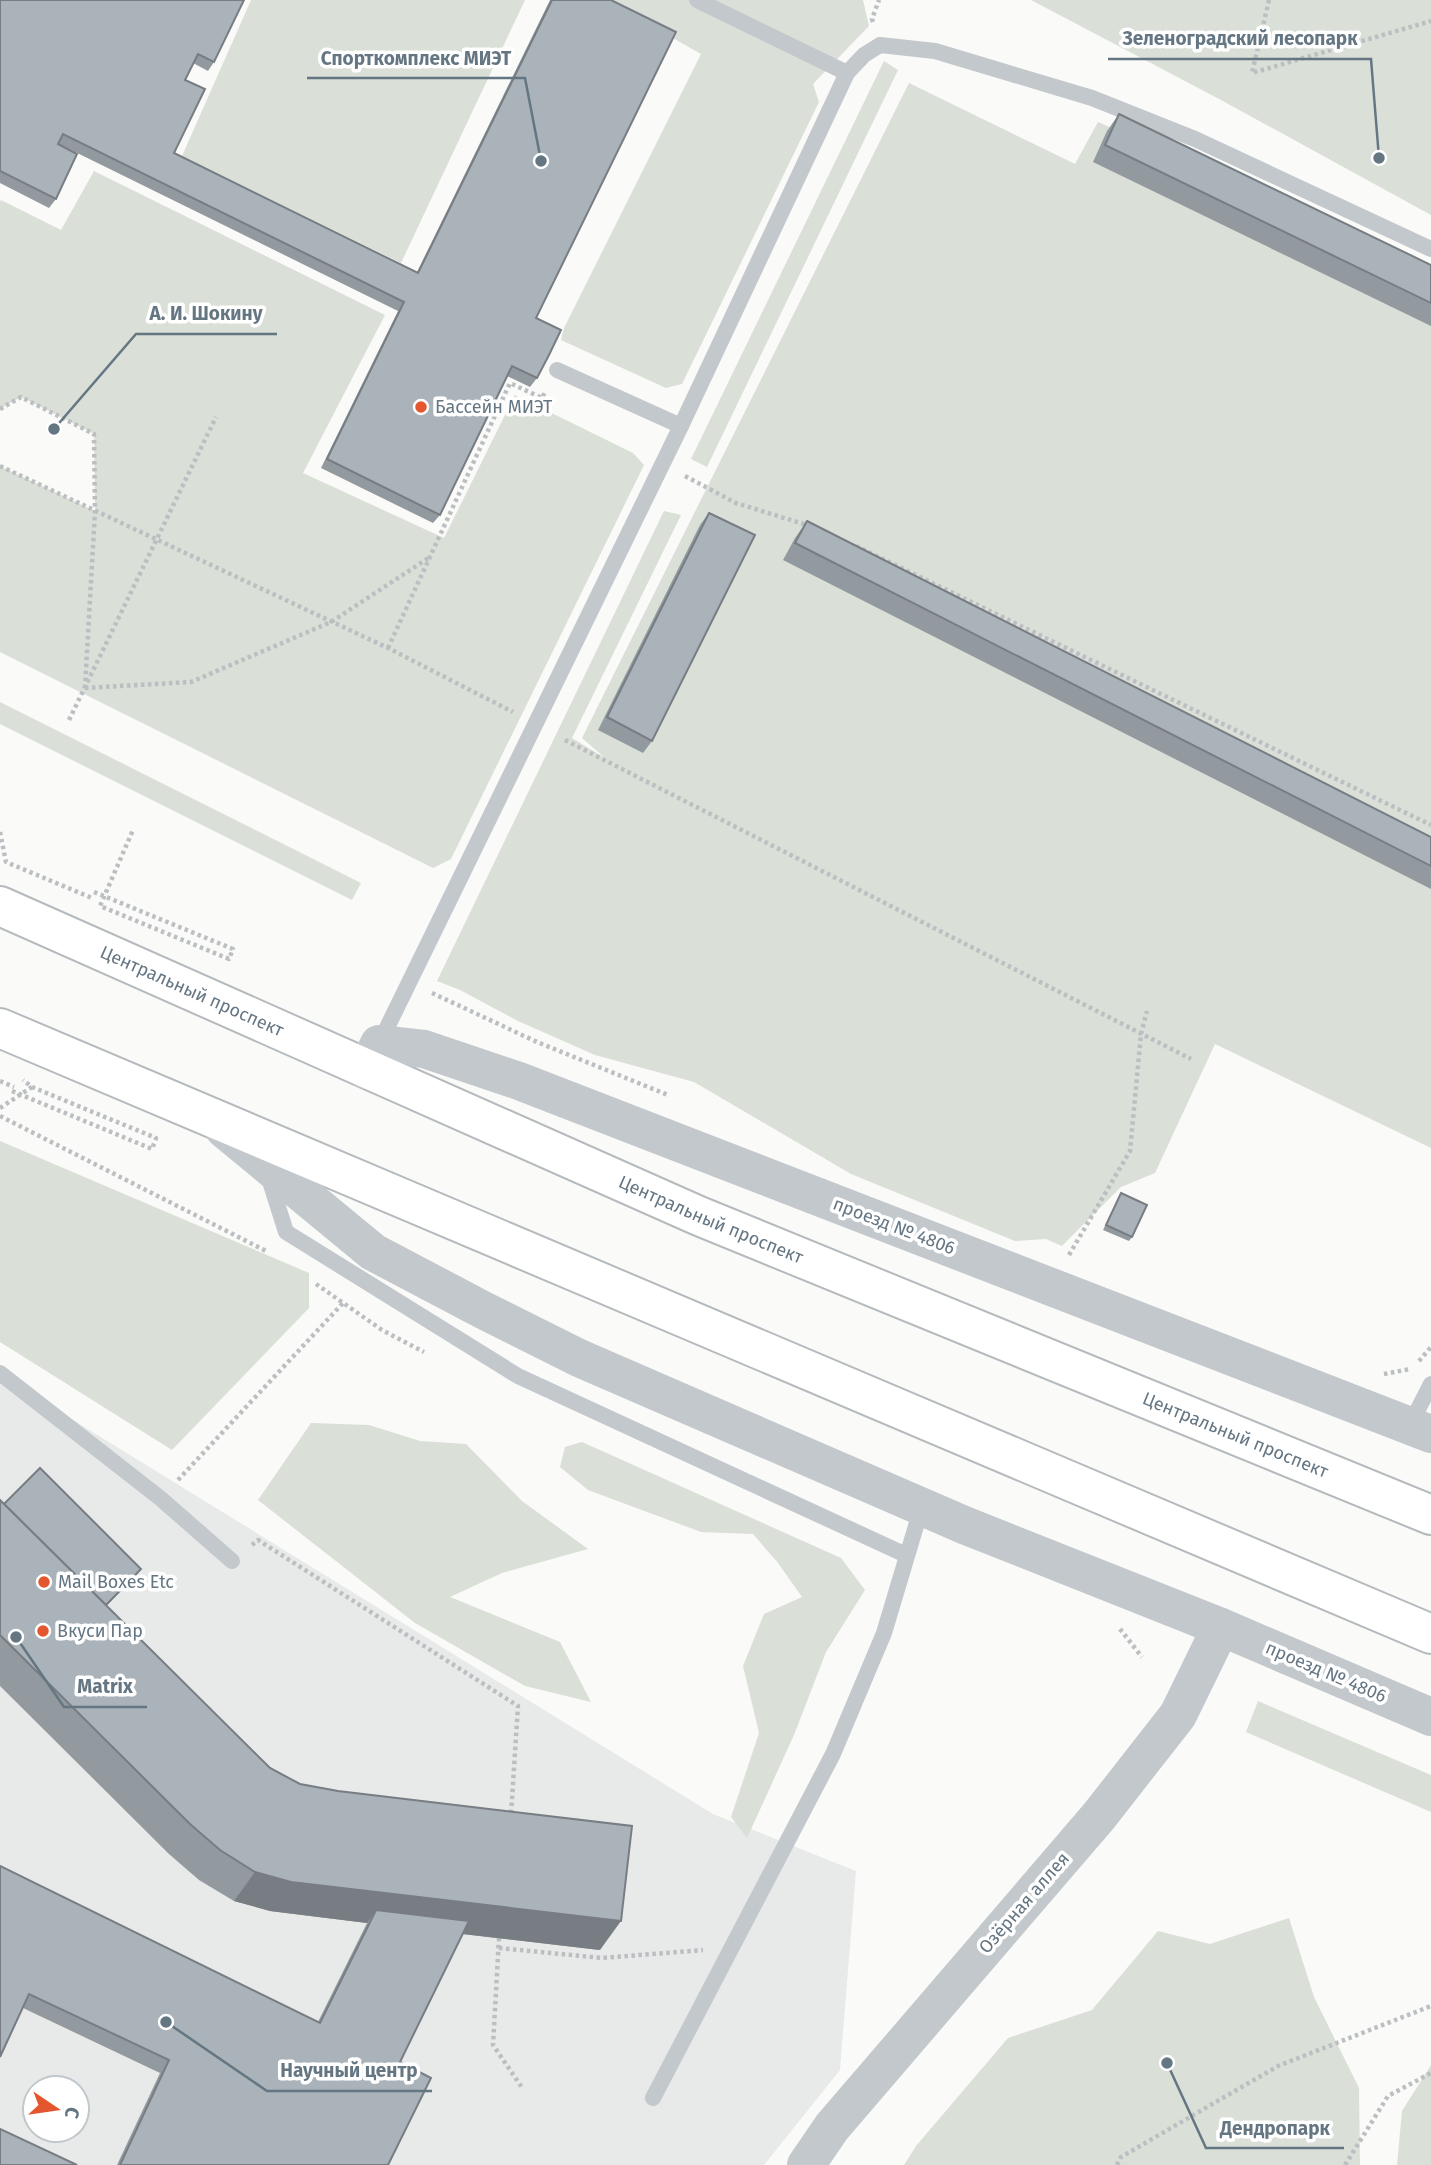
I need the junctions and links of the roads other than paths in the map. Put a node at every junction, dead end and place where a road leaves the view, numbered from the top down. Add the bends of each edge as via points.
1 (697, 0) edge
2 (847, 73) junction
3 (1431, 249) edge
4 (558, 370) road end
5 (681, 426) junction
6 (0, 906) edge
7 (0, 1028) edge
8 (372, 1057) junction
9 (209, 1117) junction
10 (263, 1159) junction
11 (0, 1373) edge
12 (1431, 1384) edge
13 (1421, 1430) edge
14 (922, 1506) junction
15 (1431, 1515) edge
16 (906, 1555) junction
17 (232, 1561) dead end
18 (1221, 1627) junction
19 (1431, 1634) edge
20 (1431, 1717) edge
21 (653, 2098) dead end
22 (806, 2165) edge

1 - 2 lane
2 - 3 lane via 880,45 935,51 1093,98 1195,139
2 - 5 lane
4 - 5 lane
5 - 8 lane
6 - 8 main road, Центральный проспект
7 - 9 main road
8 - 13 street, проезд № 4806 via 424,1049 519,1081
8 - 15 main road, Центральный проспект via 699,1216
9 - 10 street, проезд № 4806
9 - 19 main road
10 - 14 street, проезд № 4806 via 373,1252 483,1311 579,1358
10 - 16 lane via 286,1232 518,1376
11 - 17 lane via 160,1498
12 - 13 lane
14 - 16 lane
14 - 18 street, проезд № 4806
16 - 21 lane via 884,1633 833,1755
18 - 20 street, проезд № 4806
18 - 22 street, Озёрная аллея via 1178,1715 1091,1826 832,2127

